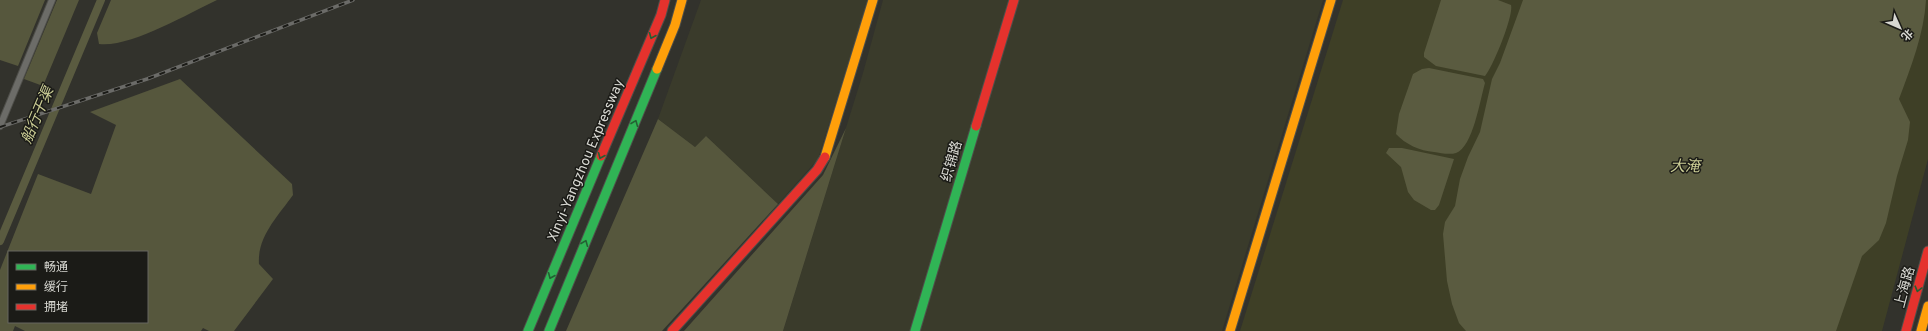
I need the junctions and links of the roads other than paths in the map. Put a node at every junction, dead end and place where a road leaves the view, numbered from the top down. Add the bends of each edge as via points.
1 (52, 0) edge
2 (665, 0) edge
3 (682, 0) edge
4 (872, 0) edge
5 (1014, 0) edge
6 (1331, 0) edge
7 (0, 126) edge
8 (1928, 251) edge
9 (1928, 306) edge
10 (528, 331) edge
11 (549, 331) edge
12 (672, 331) edge
13 (915, 331) edge
14 (1230, 331) edge
15 (1906, 331) edge
16 (1921, 331) edge

1 - 7 street
2 -> 10 main road, Xinyi-Yangzhou Expressway via 661,15
11 -> 3 main road via 675,25
4 - 12 main road via 821,165
5 - 13 main road, 织锦路
6 - 14 main road
8 -> 15 main road, 上海路
9 - 16 main road, 上海路

